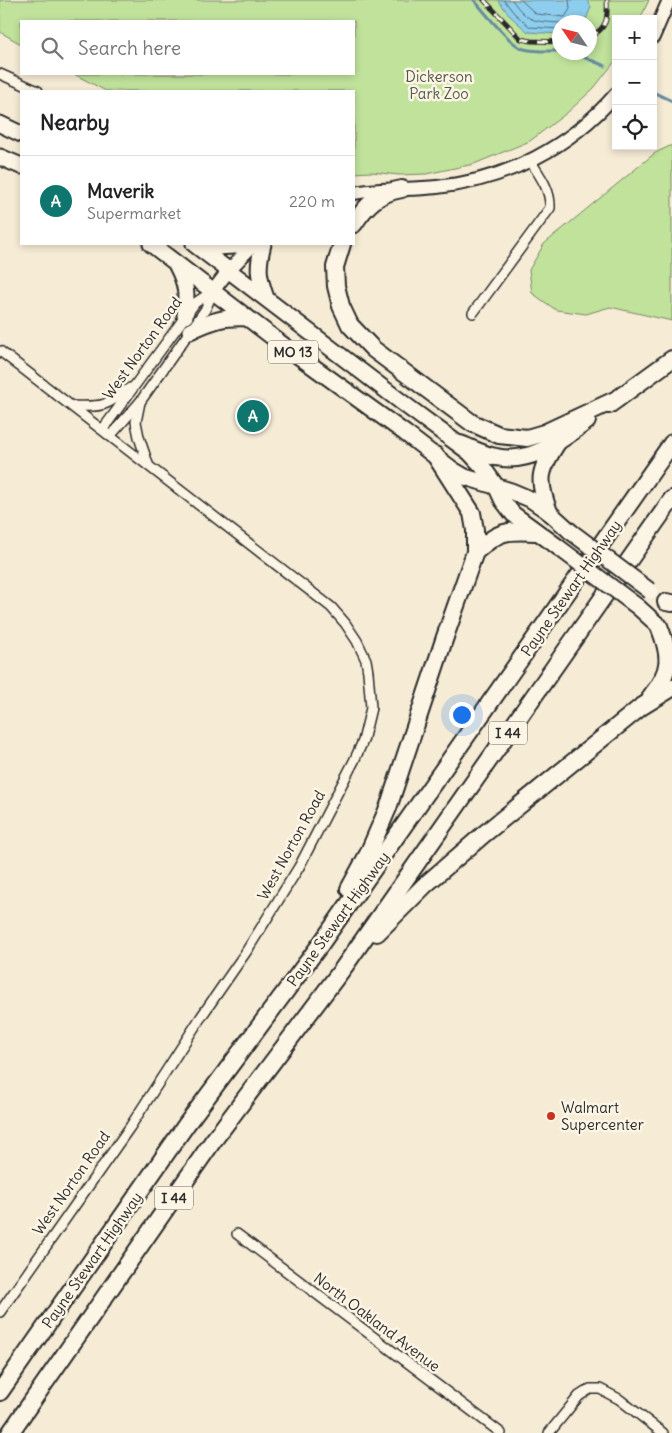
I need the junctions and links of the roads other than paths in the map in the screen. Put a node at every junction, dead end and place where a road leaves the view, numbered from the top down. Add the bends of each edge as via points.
1 (669, 0) edge
2 (657, 28) edge
3 (0, 74) edge
4 (36, 90) edge
5 (612, 98) edge
6 (0, 124) edge
7 (20, 134) edge
8 (0, 157) edge
9 (531, 162) junction
10 (20, 166) edge
11 (402, 189) junction
12 (355, 193) edge
13 (355, 223) edge
14 (152, 245) edge
15 (196, 245) edge
16 (243, 245) edge
17 (255, 245) edge
18 (256, 245) edge
19 (342, 245) edge
20 (176, 262) junction
21 (229, 270) junction
22 (214, 291) junction
23 (266, 298) junction
24 (473, 313) dead end
25 (186, 316) junction
26 (248, 318) junction
27 (190, 331) junction
28 (0, 351) edge
29 (672, 359) edge
30 (138, 382) junction
31 (617, 399) junction
32 (140, 402) junction
33 (72, 406) junction
34 (106, 432) junction
35 (557, 443) junction
36 (672, 443) edge
37 (460, 444) junction
38 (436, 455) junction
39 (148, 464) junction
40 (496, 486) junction
41 (672, 499) edge
42 (548, 512) junction
43 (536, 532) junction
44 (475, 552) junction
45 (669, 603) edge
46 (659, 626) joint
47 (672, 688) edge
48 (641, 708) junction
49 (320, 945) junction
50 (344, 967) junction
51 (237, 1234) dead end
52 (0, 1312) edge
53 (0, 1392) edge
54 (10, 1433) edge
55 (501, 1433) edge
56 (549, 1433) edge
57 (663, 1433) edge

1 - 2 main road
3 - 4 street
5 - 9 main road via 585,125
6 - 7 highway
8 - 10 highway
9 - 11 main road via 467,183
9 - 24 street via 547,188 550,208
11 - 12 main road
11 - 13 highway via 387,192 369,203
14 - 20 highway, MO 13
15 - 16 highway
15 - 21 highway, MO 13
17 - 21 main road, West Norton Road
18 - 23 highway via 260,283
19 - 31 highway via 335,267 336,286 350,325 373,349 472,423 499,435 527,438
20 - 22 highway, MO 13
20 - 25 highway via 185,281
21 - 22 main road, West Norton Road
21 - 23 highway, MO 13
22 - 25 street, West Norton Road via 195,303
22 - 26 highway, MO 13
22 - 27 street, West Norton Road
23 - 37 highway, MO 13
25 - 30 street, West Norton Road
26 - 27 highway via 226,317
26 - 38 highway, MO 13
27 - 32 street, West Norton Road
28 - 33 street
29 - 31 highway
30 - 33 street via 108,404
30 - 34 street, West Norton Road
31 - 35 highway
32 - 34 street, West Norton Road
32 - 39 street via 136,422
33 - 34 street
34 - 39 street, West Norton Road
35 - 37 highway via 530,456 513,458 494,457
35 - 42 highway via 542,473 542,493
36 - 49 highway, Payne Stewart Highway / I 44
37 - 40 highway, MO 13 via 476,458
38 - 40 highway, MO 13 via 465,476
38 - 44 highway via 472,513
39 - 52 street, West Norton Road via 338,614 366,660 371,708 363,742 281,898 130,1127
40 - 42 highway, MO 13 via 522,495
40 - 43 highway, MO 13 via 508,508
41 - 50 highway, Payne Stewart Highway / I 44
42 - 45 highway, MO 13, bridge
43 - 44 highway via 504,532
43 - 46 highway, MO 13, bridge
44 - 49 highway via 388,808 368,854
46 - 48 highway via 668,648 667,674
47 - 48 highway
48 - 50 highway via 425,885
49 - 53 highway, Payne Stewart Highway / I 44 via 186,1125
50 - 54 highway, Payne Stewart Highway / I 44 via 213,1141
51 - 55 street, North Oakland Avenue
56 - 57 street via 580,1396 590,1389 600,1389 619,1399

